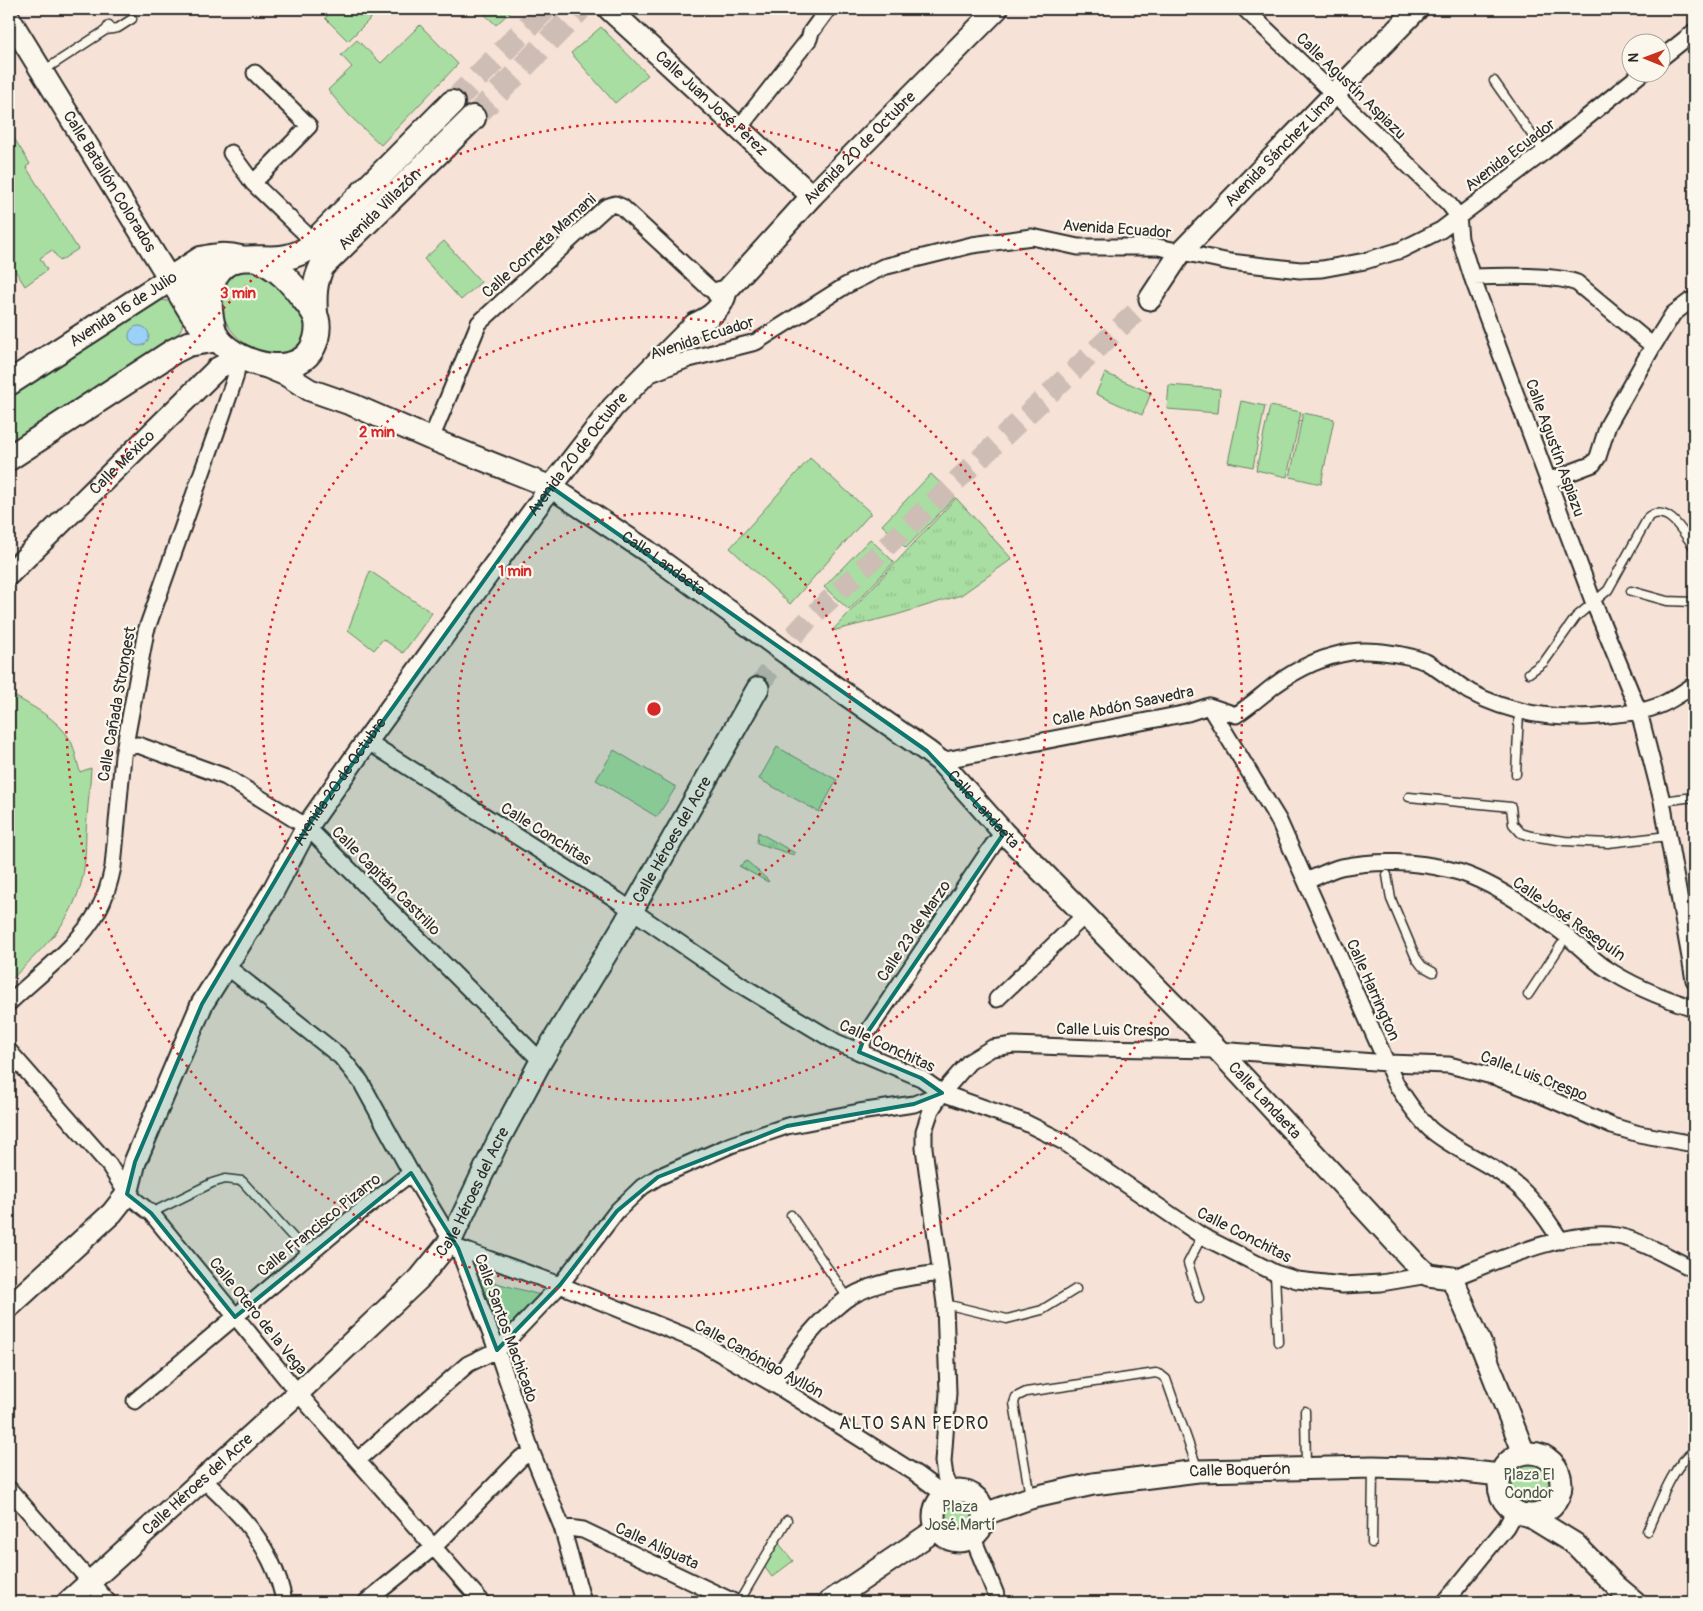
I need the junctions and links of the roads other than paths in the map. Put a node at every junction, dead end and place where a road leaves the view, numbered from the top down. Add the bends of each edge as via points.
1 (610, 9) edge
2 (828, 9) edge
3 (997, 9) edge
4 (1245, 9) edge
5 (1417, 9) edge
6 (9, 18) edge
7 (132, 19) dead end
8 (1694, 32) edge
9 (1670, 51) edge
10 (43, 71) junction
11 (255, 73) dead end
12 (1494, 81) dead end
13 (1631, 82) edge
14 (1334, 94) junction
15 (452, 103) tunnel mouth
16 (473, 118) tunnel mouth
17 (739, 128) junction
18 (1544, 152) junction
19 (231, 153) dead end
20 (253, 183) junction
21 (812, 196) junction
22 (1458, 216) junction
23 (314, 242) junction
24 (1181, 252) junction
25 (251, 259) junction
26 (1472, 278) junction
27 (179, 282) junction
28 (722, 292) junction
29 (1150, 299) tunnel mouth
30 (1694, 300) edge
31 (315, 314) junction
32 (218, 339) junction
33 (1653, 346) junction
34 (250, 361) junction
35 (645, 376) junction
36 (9, 383) edge
37 (431, 439) junction
38 (9, 458) edge
39 (1548, 481) junction
40 (551, 487) junction
41 (1694, 547) edge
42 (9, 574) edge
43 (1631, 591) dead end
44 (1593, 601) junction
45 (1694, 602) edge
46 (1529, 673) dead end
47 (1694, 685) edge
48 (758, 688) tunnel mouth
49 (1209, 706) junction
50 (1519, 712) junction
51 (1639, 712) junction
52 (367, 741) junction
53 (124, 747) junction
54 (940, 761) junction
55 (1516, 774) dead end
56 (1409, 797) dead end
57 (1694, 797) edge
58 (1662, 802) junction
59 (307, 827) junction
60 (1004, 833) junction
61 (1668, 836) junction
62 (1387, 875) dead end
63 (1306, 881) junction
64 (632, 910) junction
65 (1084, 916) junction
66 (1561, 945) dead end
67 (225, 965) junction
68 (1433, 972) dead end
69 (1694, 980) edge
70 (1528, 995) dead end
71 (997, 999) dead end
72 (9, 1003) edge
73 (1694, 1008) edge
74 (1218, 1050) junction
75 (9, 1051) edge
76 (859, 1052) junction
77 (541, 1060) junction
78 (1387, 1062) junction
79 (942, 1093) junction
80 (1694, 1144) edge
81 (411, 1173) junction
82 (127, 1194) junction
83 (151, 1213) junction
84 (791, 1215) dead end
85 (1202, 1236) junction
86 (1561, 1241) junction
87 (455, 1244) junction
88 (309, 1256) junction
89 (1694, 1269) edge
90 (940, 1273) junction
91 (1275, 1273) junction
92 (1428, 1276) junction
93 (1452, 1278) junction
94 (560, 1285) junction
95 (1076, 1289) dead end
96 (848, 1298) junction
97 (1199, 1298) dead end
98 (945, 1304) junction
99 (9, 1308) edge
100 (235, 1317) junction
101 (1278, 1342) dead end
102 (497, 1350) junction
103 (774, 1385) junction
104 (298, 1393) junction
105 (135, 1401) dead end
106 (1305, 1411) dead end
107 (1694, 1451) edge
108 (532, 1452) junction
109 (1524, 1453) junction
110 (358, 1460) junction
111 (1373, 1467) junction
112 (1306, 1469) junction
113 (1198, 1471) junction
114 (1500, 1475) junction
115 (203, 1479) junction
116 (9, 1489) edge
117 (948, 1493) junction
118 (1561, 1494) junction
119 (1030, 1498) junction
120 (1522, 1513) junction
121 (985, 1514) junction
122 (787, 1520) dead end
123 (562, 1527) junction
124 (937, 1529) junction
125 (1648, 1531) dead end
126 (973, 1538) junction
127 (1372, 1543) dead end
128 (1575, 1544) junction
129 (435, 1546) junction
130 (89, 1582) junction
131 (854, 1595) edge
132 (68, 1602) edge
133 (108, 1602) edge
134 (284, 1602) edge
135 (366, 1602) edge
136 (482, 1602) edge
137 (583, 1602) edge
138 (734, 1602) edge
139 (738, 1602) edge
140 (829, 1602) edge
141 (999, 1602) edge
142 (1445, 1602) edge
143 (1636, 1602) edge

1 - 17 main road, Calle Juan José Pérez
2 - 17 street via 809,39
3 - 21 main road, Avenida 20 de Octubre
4 - 14 street, Calle Agustín Aspiazu
5 - 14 main road, Avenida Sánchez Lima
6 - 10 main road, Calle Batallón Colorados
7 - 10 lane via 118,28 108,28
8 - 9 street
10 - 27 main road, Calle Batallón Colorados
11 - 20 street via 308,126
12 - 18 lane
13 - 18 street, Avenida Ecuador
14 - 22 street, Calle Agustín Aspiazu via 1448,202
14 - 24 main road, Avenida Sánchez Lima
15 - 23 main road, Avenida Villazón
16 - 31 main road, Avenida Villazón via 322,266 315,288
17 - 21 main road, Calle Juan José Pérez
18 - 22 street, Avenida Ecuador
19 - 20 street
20 - 23 street
21 - 28 main road, Avenida 20 de Octubre
22 - 24 street, Avenida Ecuador via 1442,230 1401,250 1365,262 1322,269 1277,268
22 - 26 street, Calle Agustín Aspiazu via 1460,239
23 - 25 main road, Avenida Villazón via 294,256
24 - 29 main road, Avenida Sánchez Lima
24 - 35 street, Avenida Ecuador via 1158,247 1078,246 1032,237 972,245 883,267 845,286 756,342 690,359
25 - 27 main road, Avenida 16 de Julio via 232,256 201,259
25 - 31 main road via 270,264 284,274
25 - 32 main road via 224,265 213,281 211,316
26 - 33 street via 1570,280
26 - 39 street, Calle Agustín Aspiazu
27 - 32 main road, Calle Batallón Colorados via 191,314 204,331
27 - 36 main road, Avenida 16 de Julio
28 - 35 main road, Avenida 20 de Octubre via 725,301 709,318 696,324
28 - 37 street, Calle Corneta Mamani via 710,290 622,207 616,204 606,207 479,323
30 - 33 street via 1673,314
31 - 34 main road via 317,337 307,356 281,367
32 - 34 main road
32 - 38 main road via 188,344 174,351
33 - 39 street via 1608,425 1593,464
34 - 37 main road, Calle Landaeta via 286,375 310,390
34 - 42 main road, Calle México via 218,368
34 - 53 street, Calle Cañada Strongest via 235,378 146,631
35 - 40 main road, Avenida 20 de Octubre via 613,407
37 - 40 main road, Calle Landaeta
39 - 44 street, Calle Agustín Aspiazu
40 - 52 main road, Avenida 20 de Octubre
40 - 54 main road, Calle Landaeta via 647,551
41 - 44 lane via 1671,517 1654,513 1649,516 1608,590
43 - 45 lane via 1668,601
44 - 46 lane via 1576,617 1544,662
44 - 51 street, Calle Agustín Aspiazu
47 - 51 street, Calle Abdón Saavedra via 1659,706
48 - 64 main road, Calle Héroes del Acre
49 - 50 street, Calle Abdón Saavedra via 1236,715 1304,668 1336,655 1376,650 1425,662 1470,692
49 - 54 street, Calle Abdón Saavedra via 1188,713
49 - 63 street, Calle Harrington via 1279,821
50 - 51 street, Calle Abdón Saavedra via 1587,718
50 - 55 lane
51 - 58 street, Calle Agustín Aspiazu
52 - 59 main road, Avenida 20 de Octubre
52 - 64 street, Calle Conchitas
53 - 59 street, Calle Capitán Castrillo via 138,745 226,777
53 - 72 street, Calle Cañada Strongest via 113,867 98,911 70,948
54 - 60 main road, Calle Landaeta
56 - 61 lane via 1511,808 1513,824 1521,833 1531,836 1608,843
57 - 58 lane
58 - 61 street, Calle Agustín Aspiazu
59 - 67 main road, Avenida 20 de Octubre via 272,893
59 - 77 street, Calle Capitán Castrillo
60 - 65 main road, Calle Landaeta
60 - 76 street, Calle 23 de Marzo via 865,1036
61 - 69 street, Calle Agustín Aspiazu
62 - 68 lane via 1391,900 1416,958
63 - 73 street, Calle José Reseguín via 1341,868 1389,862 1452,870 1516,900 1604,966 1641,988
63 - 78 street, Calle Harrington
64 - 76 street, Calle Conchitas via 741,985 836,1042
64 - 77 main road, Calle Héroes del Acre
65 - 71 street
65 - 74 main road, Calle Landaeta
66 - 70 lane
67 - 81 street, Calle Santos Machicado via 341,1057 361,1082
67 - 82 main road, Avenida 20 de Octubre via 202,1004 135,1162
74 - 78 street, Calle Luis Crespo
74 - 79 street, Calle Luis Crespo via 1014,1044 992,1048 969,1062
74 - 92 main road, Calle Landaeta
75 - 82 street, Calle Otero de la Vega via 109,1165
76 - 79 street, Calle Conchitas via 921,1078
77 - 87 main road, Calle Héroes del Acre via 498,1141
78 - 80 street, Calle Luis Crespo via 1449,1065 1496,1077 1612,1126
78 - 86 street, Calle Harrington via 1396,1084 1430,1129 1510,1179 1532,1201
79 - 85 street, Calle Conchitas via 1024,1122 1064,1142
79 - 90 street, Calle Luis Crespo via 931,1110 924,1131
79 - 94 street via 914,1104 788,1126 665,1173 642,1187 617,1211
81 - 87 street, Calle Santos Machicado
81 - 88 street, Calle Francisco Pizarro
82 - 83 street, Calle Otero de la Vega
82 - 99 main road, Avenida 20 de Octubre via 112,1213
83 - 88 lane via 212,1183 225,1179 242,1181
83 - 100 street, Calle Otero de la Vega
84 - 96 lane
85 - 91 street, Calle Conchitas
85 - 97 lane via 1188,1264
86 - 89 street via 1593,1235 1618,1236 1644,1244
86 - 93 street
87 - 94 street, Calle Canónigo Ayllón
87 - 102 street, Calle Santos Machicado
87 - 104 main road, Calle Héroes del Acre
88 - 100 street, Calle Francisco Pizarro
90 - 96 street via 883,1283
90 - 98 street, Calle Luis Crespo
91 - 92 street, Calle Conchitas via 1297,1280 1343,1285
91 - 101 lane
92 - 93 main road
93 - 109 main road
94 - 102 street
94 - 103 street, Calle Canónigo Ayllón via 700,1342
95 - 98 lane via 1042,1310 1007,1319
96 - 103 street via 817,1325
98 - 117 street, Calle Luis Crespo via 948,1393 943,1462
100 - 104 street, Calle Otero de la Vega
100 - 105 street, Calle Francisco Pizarro
102 - 108 street, Calle Santos Machicado
102 - 110 street via 468,1364
103 - 117 street, Calle Canónigo Ayllón
104 - 110 street, Calle Otero de la Vega
104 - 115 main road, Calle Héroes del Acre
106 - 112 lane
107 - 125 lane via 1674,1474
108 - 123 street, Calle Santos Machicado
108 - 129 street via 521,1458
109 - 114 main road via 1513,1457
109 - 118 main road via 1537,1452 1549,1458 1558,1468 1562,1480
110 - 129 street, Calle Otero de la Vega
111 - 112 main road, Calle Boquerón
111 - 114 main road, Calle Boquerón via 1447,1469
111 - 127 lane
112 - 113 main road, Calle Boquerón
113 - 119 main road, Calle Boquerón via 1093,1484
113 - 119 lane via 1166,1379 1161,1375 1026,1392 1016,1397 1014,1403
114 - 120 main road via 1501,1496
115 - 130 main road, Calle Héroes del Acre
115 - 134 street via 246,1522 259,1540 281,1585
116 - 130 street
117 - 121 main road via 970,1493 980,1502
117 - 124 main road via 934,1510
118 - 120 main road via 1554,1506 1542,1514
118 - 128 main road via 1565,1520
119 - 121 main road, Calle Boquerón
120 - 128 main road
120 - 142 street via 1506,1527
121 - 126 main road via 982,1528
122 - 139 lane
123 - 137 street, Calle Santos Machicado
123 - 138 street, Calle Aliguata via 583,1530
124 - 126 main road via 953,1541
124 - 131 main road
126 - 141 street
128 - 143 main road
129 - 135 street
129 - 136 street, Calle Otero de la Vega
130 - 132 main road, Calle Héroes del Acre
130 - 133 street
131 - 140 main road

